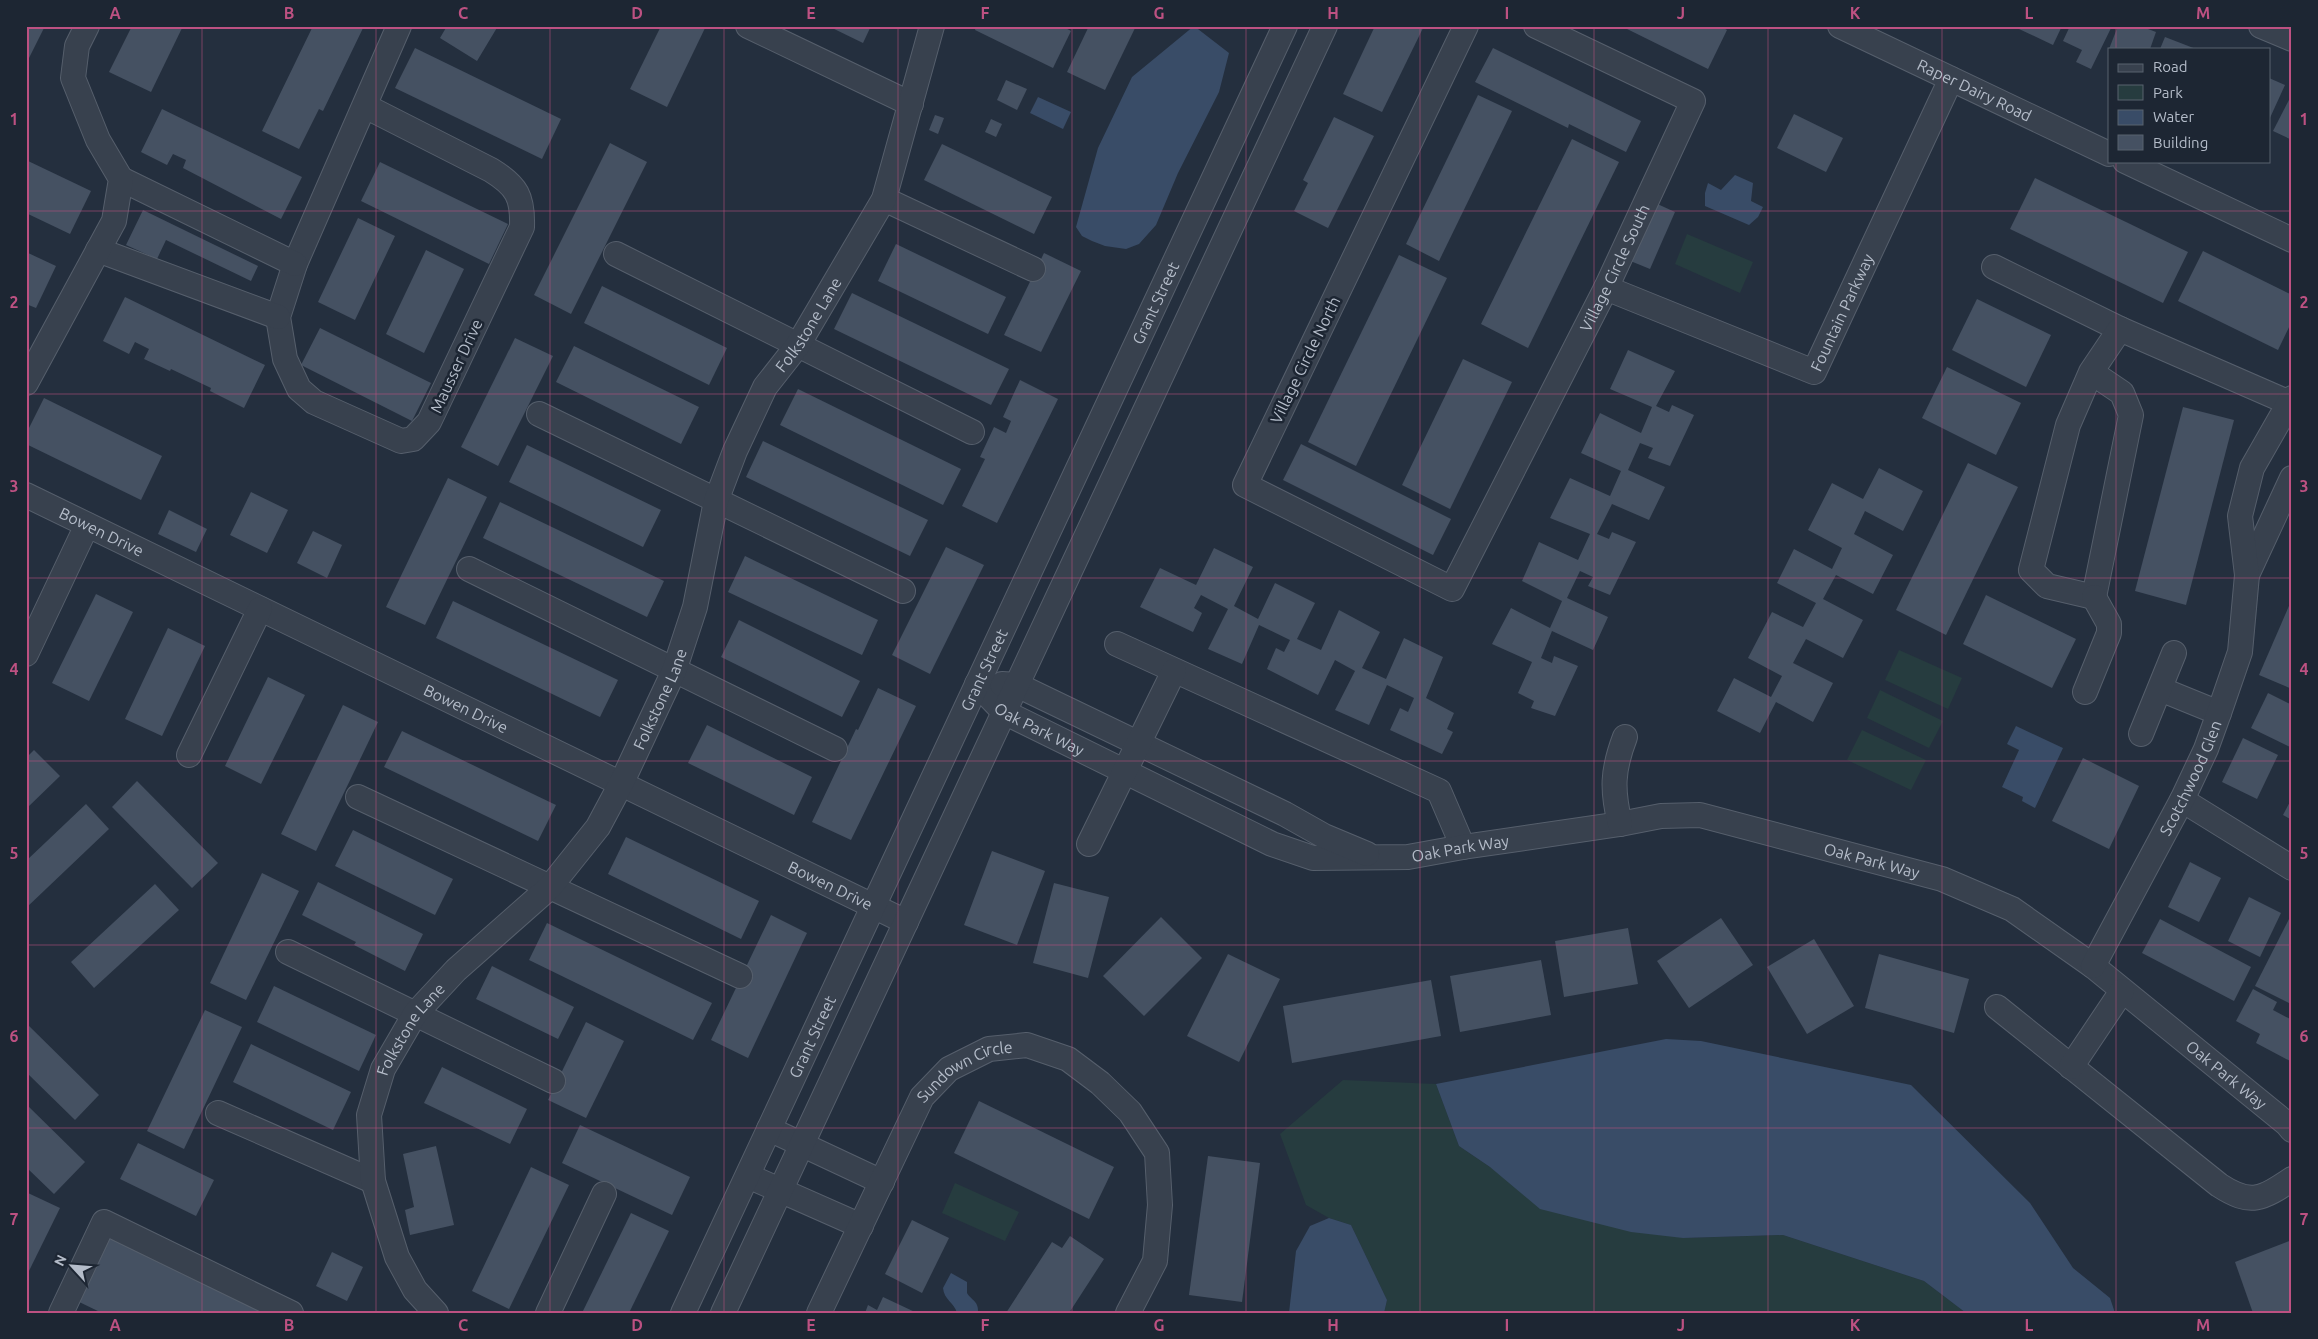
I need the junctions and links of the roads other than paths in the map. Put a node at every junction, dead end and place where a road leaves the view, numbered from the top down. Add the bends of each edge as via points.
1 (87, 26) edge
2 (399, 26) edge
3 (748, 26) edge
4 (932, 26) edge
5 (1285, 26) edge
6 (1325, 26) edge
7 (1466, 26) edge
8 (1536, 26) edge
9 (1840, 26) edge
10 (2262, 26) edge
11 (2292, 38) edge
12 (1951, 79) junction
13 (911, 104) junction
14 (365, 106) junction
15 (2108, 154) edge
16 (2127, 162) edge
17 (120, 179) junction
18 (884, 199) junction
19 (2292, 240) edge
20 (98, 250) junction
21 (616, 254) dead end
22 (295, 264) junction
23 (1994, 267) dead end
24 (1033, 269) dead end
25 (1606, 288) junction
26 (278, 317) junction
27 (2120, 329) junction
28 (798, 345) junction
29 (2091, 372) junction
30 (26, 383) edge
31 (2291, 402) edge
32 (539, 414) dead end
33 (972, 432) dead end
34 (2292, 478) edge
35 (26, 496) edge
36 (716, 501) junction
37 (87, 525) junction
38 (468, 569) dead end
39 (2247, 575) junction
40 (1452, 589) joint
41 (903, 591) dead end
42 (2094, 597) junction
43 (260, 609) junction
44 (1117, 644) dead end
45 (2174, 653) dead end
46 (26, 654) edge
47 (674, 671) junction
48 (1174, 671) junction
49 (977, 684) junction
50 (1017, 685) junction
51 (2160, 689) junction
52 (2085, 692) dead end
53 (1004, 712) junction
54 (2219, 713) junction
55 (2140, 734) dead end
56 (1625, 737) dead end
57 (1138, 744) junction
58 (835, 749) dead end
59 (189, 756) dead end
60 (1125, 771) junction
61 (621, 784) junction
62 (358, 797) dead end
63 (2182, 800) junction
64 (1620, 824) junction
65 (1089, 844) dead end
66 (1463, 847) junction
67 (1374, 857) junction
68 (2292, 868) edge
69 (550, 886) junction
70 (874, 906) junction
71 (906, 922) junction
72 (288, 952) dead end
73 (2093, 966) junction
74 (740, 976) dead end
75 (2122, 991) junction
76 (1997, 1007) dead end
77 (415, 1014) junction
78 (2071, 1067) junction
79 (553, 1081) dead end
80 (218, 1113) dead end
81 (769, 1130) junction
82 (2292, 1130) edge
83 (802, 1145) junction
84 (748, 1176) junction
85 (2292, 1179) edge
86 (373, 1181) junction
87 (882, 1182) junction
88 (780, 1191) junction
89 (604, 1194) dead end
90 (861, 1226) junction
91 (68, 1310) edge
92 (291, 1313) edge
93 (436, 1313) edge
94 (548, 1313) edge
95 (683, 1313) edge
96 (723, 1313) edge
97 (820, 1313) edge
98 (1128, 1313) edge

1 - 17 street via 77,46 73,78 98,140
2 - 14 street, Mausser Drive
3 - 13 street
4 - 13 street, Folkstone Lane
5 - 49 street, Grant Street
6 - 50 street
7 - 40 street, Village Circle North via 1245,485
8 - 25 street, Village Circle South via 1693,101
9 - 12 street, Raper Dairy Road
10 - 11 street
12 - 15 street, Raper Dairy Road
12 - 25 street, Fountain Parkway via 1814,372
13 - 18 street, Folkstone Lane
14 - 22 street, Mausser Drive
14 - 26 street, Mausser Drive via 510,182 523,208 522,227 429,422 413,439 401,441 314,402 299,388 285,359
16 - 19 street
17 - 20 street via 114,221
17 - 22 street
18 - 24 street
18 - 28 street, Folkstone Lane
20 - 26 street
20 - 30 street
21 - 28 street
22 - 26 street, Mausser Drive
23 - 27 street
25 - 40 street, Village Circle South
27 - 29 street
27 - 31 street
28 - 33 street
28 - 36 street, Folkstone Lane via 766,387 735,451
29 - 42 street via 2122,393 2131,415
29 - 42 street via 2068,425 2031,570 2047,586
31 - 39 street, Scotchwood Glen via 2252,468 2240,516
32 - 36 street
34 - 39 street, Scotchwood Glen
35 - 37 street, Bowen Drive
36 - 41 street
36 - 47 street, Folkstone Lane via 695,607
37 - 43 street, Bowen Drive
37 - 46 street
38 - 47 street
39 - 54 street, Scotchwood Glen via 2240,652
42 - 52 street via 2109,624 2109,633
43 - 59 street
43 - 61 street, Bowen Drive
44 - 48 street
45 - 51 street
47 - 58 street
47 - 61 street, Folkstone Lane
48 - 57 street
48 - 66 street via 1438,791
49 - 50 street, Oak Park Way
49 - 53 street, Oak Park Way
49 - 70 street, Grant Street
50 - 53 street
50 - 57 street, Oak Park Way
51 - 54 street
51 - 55 street
53 - 60 street, Oak Park Way
53 - 71 street
54 - 63 street, Scotchwood Glen
56 - 64 street via 1614,770 1614,798
57 - 60 street
57 - 67 street, Oak Park Way via 1324,836
60 - 65 street
60 - 67 street, Oak Park Way via 1272,844 1313,858
61 - 69 street, Folkstone Lane via 598,827
61 - 70 street, Bowen Drive
62 - 69 street
63 - 68 street
63 - 73 street, Scotchwood Glen
64 - 66 street, Oak Park Way
64 - 73 street, Oak Park Way via 1661,816 1700,816 1942,879 2012,909
66 - 67 street, Oak Park Way via 1408,857
69 - 74 street
69 - 77 street, Folkstone Lane via 456,970
70 - 71 street, Bowen Drive
70 - 81 street, Grant Street
71 - 83 street
72 - 77 street
73 - 75 street, Oak Park Way
75 - 78 street
75 - 82 street, Oak Park Way
76 - 78 street
77 - 79 street
77 - 86 street, Folkstone Lane via 383,1069 369,1115
78 - 85 street via 2218,1185 2238,1197 2266,1197
80 - 86 street
81 - 83 street
81 - 84 street, Grant Street
83 - 87 street
83 - 88 street
84 - 88 street
84 - 95 street, Grant Street
86 - 93 street, Folkstone Lane via 397,1258 415,1290
87 - 90 street, Sundown Circle
87 - 98 street, Sundown Circle via 922,1097 949,1068 990,1049 1027,1045 1068,1059 1130,1112 1158,1154 1160,1205 1155,1261
88 - 90 street
88 - 96 street
89 - 94 street
90 - 97 street, Sundown Circle
91 - 92 street via 104,1222

